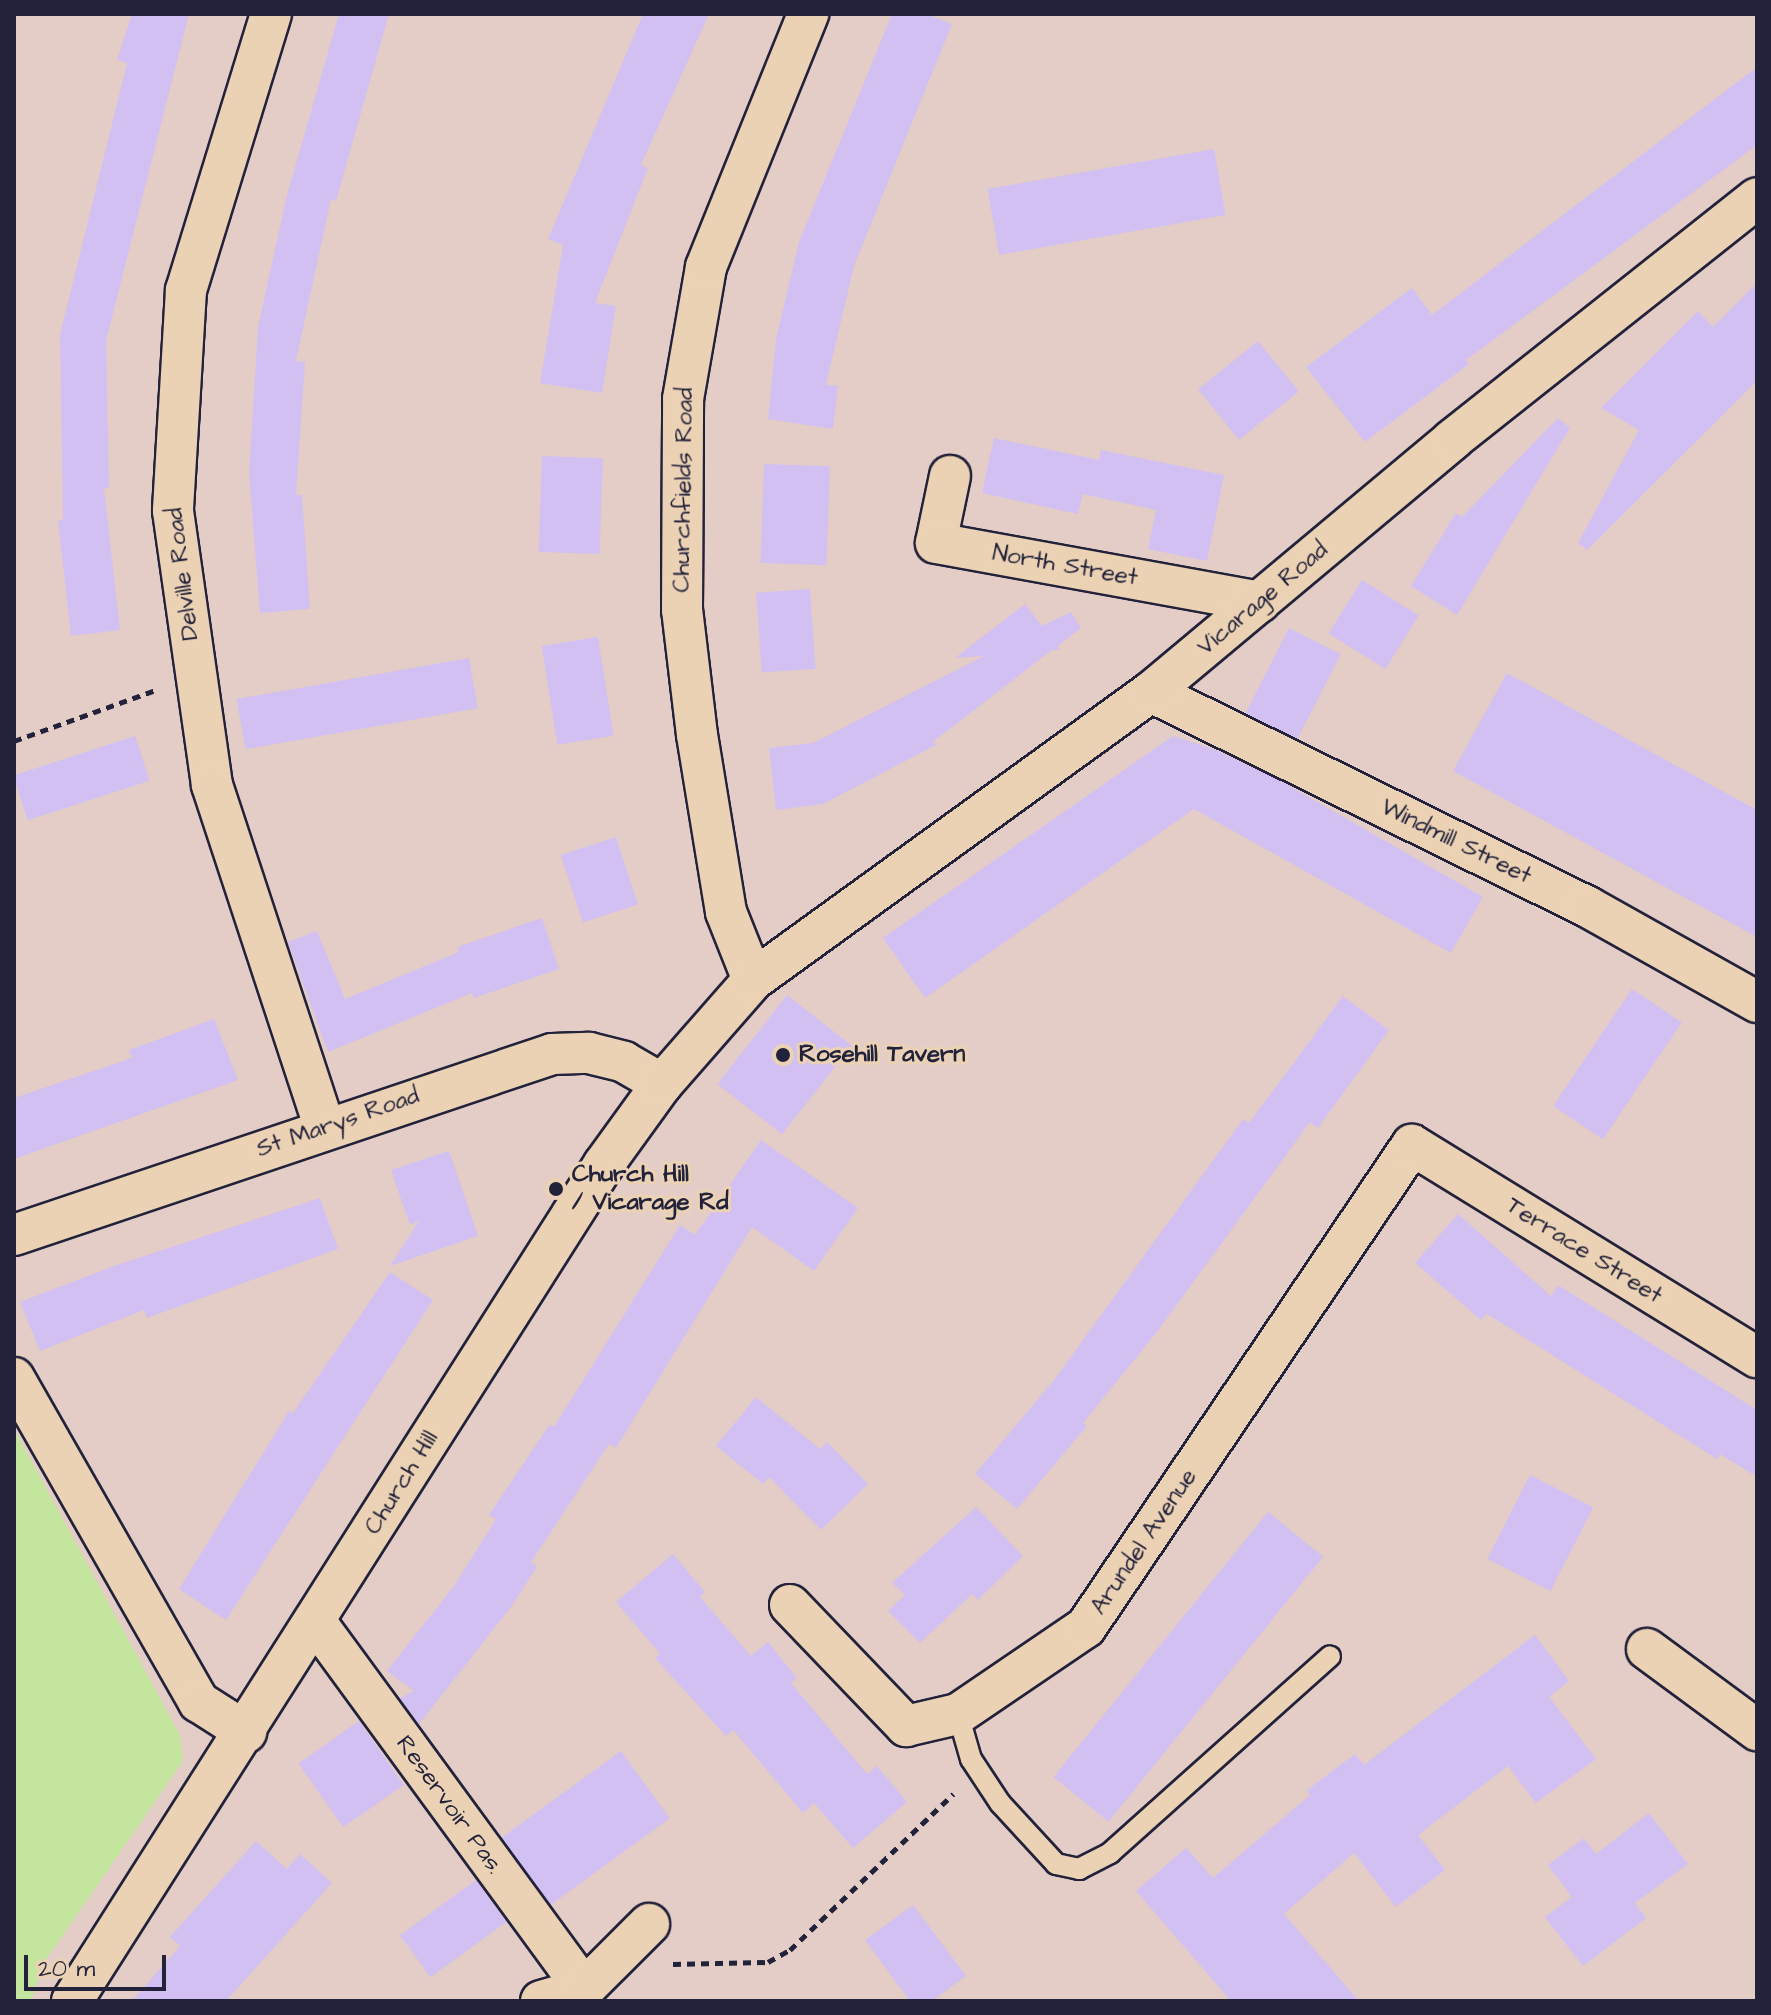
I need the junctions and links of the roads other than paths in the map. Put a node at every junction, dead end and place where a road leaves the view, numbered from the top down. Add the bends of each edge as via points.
1 (271, 14) edge
2 (808, 14) edge
3 (1757, 198) edge
4 (950, 476) dead end
5 (1260, 602) junction
6 (1151, 692) junction
7 (753, 980) junction
8 (1757, 1002) edge
9 (662, 1084) junction
10 (325, 1128) junction
11 (1412, 1145) joint
12 (14, 1235) edge
13 (1757, 1357) edge
14 (14, 1378) edge
15 (790, 1605) dead end
16 (315, 1621) junction
17 (1647, 1649) dead end
18 (1330, 1656) dead end
19 (958, 1714) junction
20 (1757, 1730) edge
21 (246, 1732) junction
22 (649, 1924) dead end
23 (596, 1977) junction
24 (72, 2001) edge
25 (541, 2001) edge

1 - 10 street, Delville Road via 186,290 173,511 212,785
2 - 7 street, Churchfields Road via 706,267 683,399 682,610 697,735 726,912
3 - 5 street, Vicarage Road via 1452,440
4 - 5 street, North Street via 936,543
5 - 6 street, Vicarage Road
6 - 7 street, Vicarage Road
6 - 8 street, Windmill Street via 1588,907
7 - 9 street, Church Hill
9 - 10 street, St Marys Road via 624,1062 589,1053 552,1054
9 - 16 street, Church Hill via 604,1164
10 - 12 street, St Marys Road
11 - 13 street, Terrace Street
11 - 19 street, Arundel Avenue via 1086,1627
14 - 21 street via 199,1702
15 - 19 street, Arundel Avenue via 906,1726
16 - 21 street, Church Hill
16 - 23 street, Reservoir Pas.
17 - 20 street
18 - 19 lane via 1110,1853 1079,1869 1056,1864 1000,1803 978,1769
21 - 24 street, Church Hill
22 - 23 street
23 - 25 street

